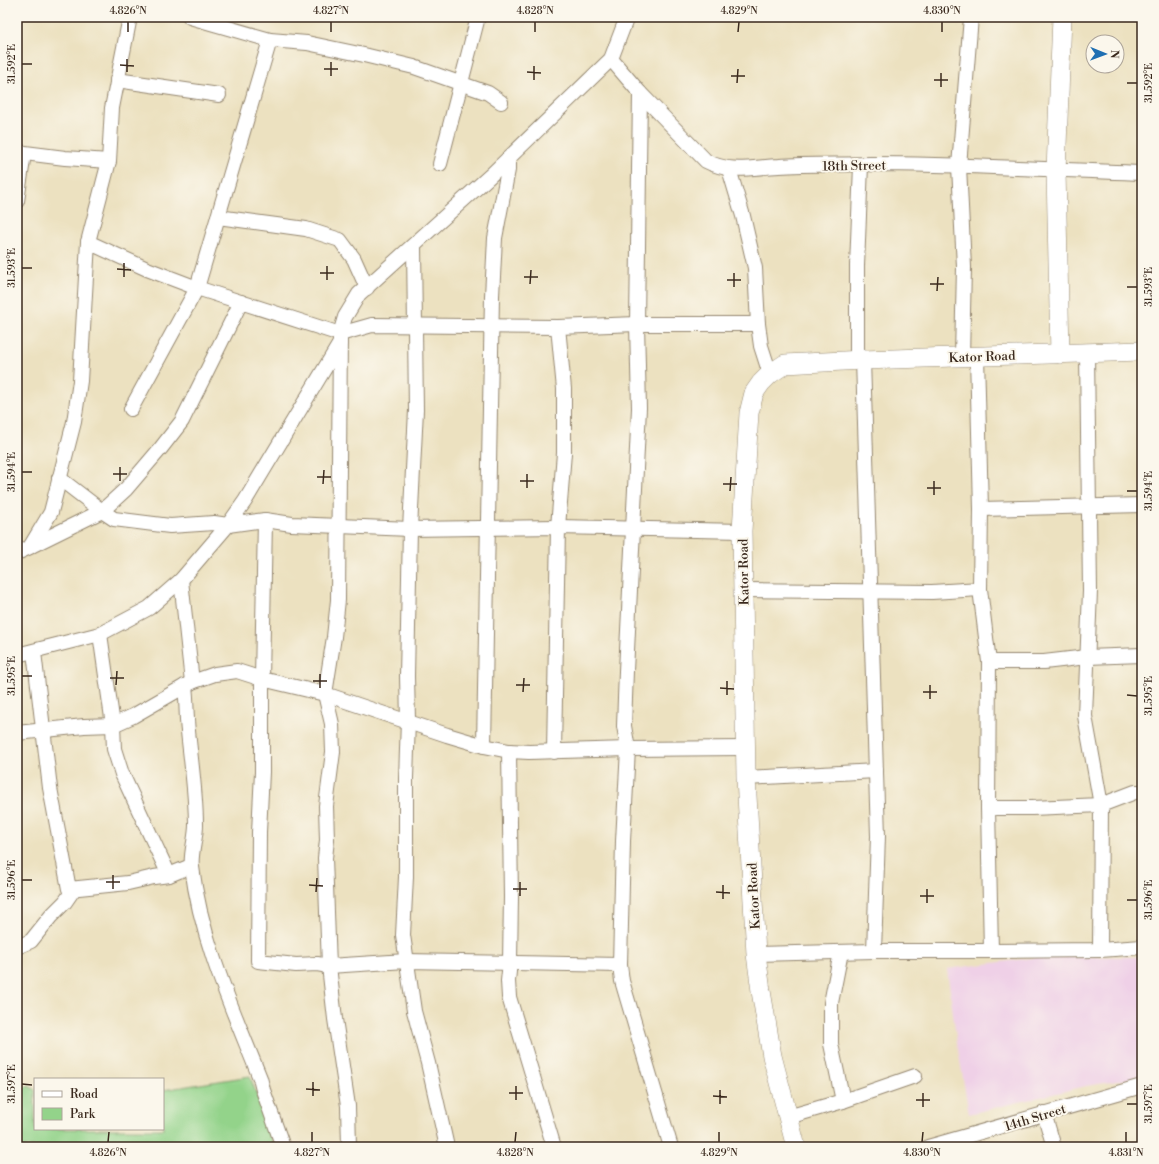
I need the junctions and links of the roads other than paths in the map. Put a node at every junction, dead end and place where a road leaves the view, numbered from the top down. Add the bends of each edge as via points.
1 (130, 17) edge
2 (190, 17) edge
3 (478, 17) edge
4 (627, 17) edge
5 (971, 17) edge
6 (1062, 17) edge
7 (270, 40) junction
8 (611, 60) junction
9 (117, 80) junction
10 (462, 84) junction
11 (640, 93) junction
12 (219, 95) dead end
13 (501, 102) dead end
14 (21, 152) edge
15 (508, 159) junction
16 (110, 161) junction
17 (440, 164) dead end
18 (861, 165) junction
19 (959, 166) junction
20 (729, 169) junction
21 (1056, 170) junction
22 (1142, 173) edge
23 (17, 201) edge
24 (218, 217) junction
25 (88, 242) junction
26 (414, 246) junction
27 (197, 288) junction
28 (367, 288) junction
29 (241, 302) junction
30 (637, 324) junction
31 (758, 324) junction
32 (491, 325) junction
33 (414, 326) junction
34 (558, 327) junction
35 (340, 338) junction
36 (1142, 351) edge
37 (1087, 352) junction
38 (1060, 354) junction
39 (970, 357) junction
40 (860, 360) junction
41 (770, 374) junction
42 (131, 408) dead end
43 (59, 478) junction
44 (1142, 505) edge
45 (1088, 506) junction
46 (981, 509) junction
47 (102, 511) junction
48 (265, 520) junction
49 (228, 525) junction
50 (339, 526) junction
51 (488, 527) junction
52 (558, 527) junction
53 (410, 528) junction
54 (634, 528) junction
55 (742, 531) junction
56 (30, 547) junction
57 (17, 553) edge
58 (181, 580) junction
59 (980, 589) junction
60 (743, 590) junction
61 (869, 591) junction
62 (100, 634) junction
63 (34, 652) junction
64 (17, 655) edge
65 (1142, 655) edge
66 (1087, 656) junction
67 (990, 662) junction
68 (262, 679) junction
69 (188, 684) junction
70 (325, 694) junction
71 (408, 721) junction
72 (113, 725) junction
73 (44, 730) junction
74 (17, 734) edge
75 (484, 746) junction
76 (628, 748) junction
77 (745, 748) junction
78 (509, 751) junction
79 (554, 752) junction
80 (876, 771) junction
81 (746, 778) junction
82 (1142, 792) edge
83 (1101, 805) junction
84 (988, 808) junction
85 (191, 866) junction
86 (169, 875) junction
87 (74, 889) junction
88 (17, 947) edge
89 (1142, 947) edge
90 (1100, 950) junction
91 (874, 951) junction
92 (841, 952) junction
93 (990, 952) junction
94 (756, 954) junction
95 (406, 961) junction
96 (510, 962) junction
97 (620, 965) junction
98 (329, 966) junction
99 (915, 1076) dead end
100 (1142, 1086) edge
101 (843, 1101) junction
102 (1044, 1114) junction
103 (788, 1117) junction
104 (283, 1147) edge
105 (349, 1147) edge
106 (447, 1147) edge
107 (554, 1147) edge
108 (671, 1147) edge
109 (796, 1147) edge
110 (928, 1147) edge
111 (1054, 1147) edge

1 - 9 street
2 - 7 street
3 - 10 street
4 - 8 street
5 - 19 street
6 - 21 main road
7 - 10 street via 307,43 364,54 414,67
7 - 24 street
8 - 11 street, 18th Street
8 - 15 street
9 - 12 street
9 - 16 street via 112,108
10 - 13 street via 488,93
10 - 17 street
11 - 20 street, 18th Street via 706,160
11 - 30 street
14 - 16 street
14 - 23 street
15 - 26 street
15 - 32 street via 495,238
16 - 25 street
18 - 19 street, 18th Street
18 - 20 street, 18th Street
18 - 40 street via 857,266
19 - 21 street, 18th Street
19 - 39 street
20 - 31 street via 755,268
21 - 22 street, 18th Street
21 - 38 main road
24 - 27 street
24 - 28 street via 306,229 340,240 354,258
25 - 27 street
25 - 43 street via 80,381 74,422
26 - 28 street
26 - 33 street
27 - 29 street
27 - 42 street
28 - 35 street via 345,317
29 - 35 street
29 - 47 street via 182,421 126,489
30 - 31 street
30 - 34 street
30 - 54 street via 639,408
31 - 41 street via 761,346
32 - 33 street
32 - 34 street
32 - 51 street
33 - 35 street via 372,325
33 - 53 street via 416,410
34 - 52 street via 564,389 564,445
35 - 49 street via 245,501
35 - 50 street
36 - 37 main road, Kator Road
37 - 38 main road, Kator Road
37 - 45 street
38 - 39 main road, Kator Road
39 - 40 main road, Kator Road
39 - 46 street
40 - 41 main road, Kator Road via 785,364
40 - 61 street
41 - 55 main road, Kator Road via 754,393 749,413
43 - 47 street
43 - 56 street via 51,512
44 - 45 street
45 - 46 street
45 - 66 street via 1090,591
46 - 59 street
47 - 49 street via 114,519 142,523 170,526
47 - 56 street
48 - 49 street
48 - 50 street
48 - 68 street
49 - 58 street
50 - 53 street
50 - 70 street via 338,600
51 - 52 street
51 - 53 street
51 - 75 street
52 - 54 street
52 - 79 street
53 - 71 street
54 - 55 street
54 - 76 street via 624,726
55 - 60 main road, Kator Road
56 - 57 street
58 - 62 street via 149,608
58 - 69 street
59 - 61 street via 932,592
59 - 67 street
60 - 61 street
60 - 77 main road, Kator Road
61 - 80 street
62 - 63 street
62 - 72 street
63 - 64 street
63 - 73 street
65 - 66 street
66 - 67 street via 1044,662
66 - 83 street via 1085,716
67 - 84 street
68 - 69 street via 236,671 215,674
68 - 70 street
68 - 98 street via 258,961
69 - 72 street
69 - 85 street via 187,718 196,826
70 - 71 street
70 - 98 street via 332,724 333,752 326,806 325,858
71 - 75 street
71 - 95 street via 403,936
72 - 73 street
72 - 86 street via 114,749 122,774
73 - 74 street
73 - 87 street via 50,788 69,889
75 - 78 street
76 - 77 street
76 - 79 street
76 - 97 street
77 - 81 main road, Kator Road
78 - 79 street
78 - 96 street
80 - 81 street
80 - 91 street
81 - 94 main road, Kator Road
82 - 83 street via 1135,792
83 - 84 street
83 - 90 street
84 - 93 street
85 - 86 street
85 - 104 street via 200,912 220,979 260,1078
86 - 87 street
87 - 88 street via 31,941
89 - 90 street
90 - 93 street
91 - 92 street
91 - 93 street
92 - 94 street
92 - 101 street via 831,1003 831,1044
94 - 103 main road, Kator Road via 771,1048
95 - 96 street
95 - 98 street
95 - 106 street via 414,1011
96 - 97 street
96 - 107 street via 509,997
97 - 108 street via 622,981
98 - 105 street via 348,1106
99 - 101 street
100 - 102 street, 14th Street
101 - 103 street
102 - 110 street, 14th Street
102 - 111 street
103 - 109 main road, Kator Road

